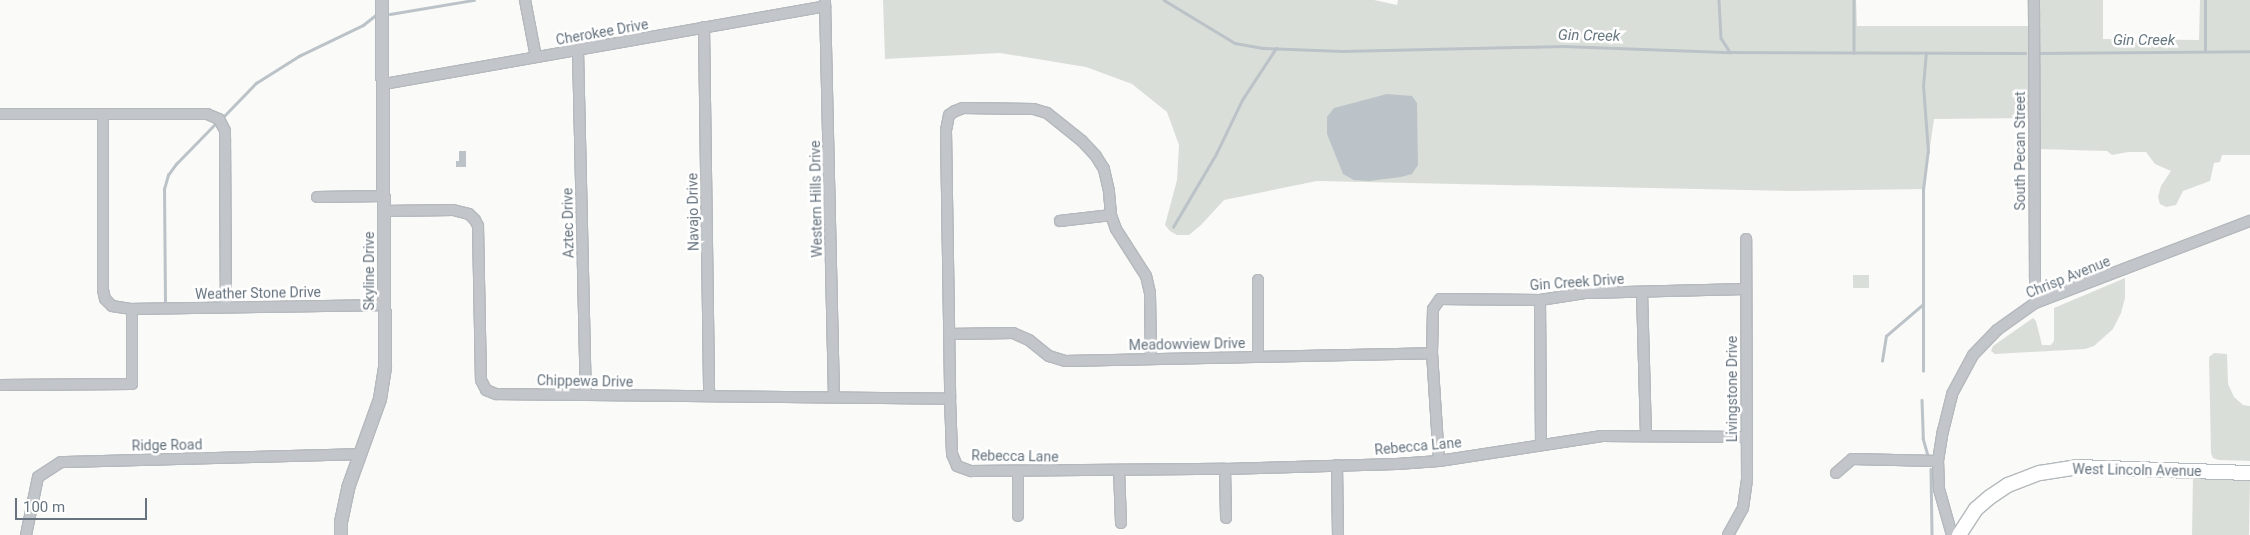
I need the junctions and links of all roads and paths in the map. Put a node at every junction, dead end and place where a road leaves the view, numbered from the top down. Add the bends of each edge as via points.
1 (382, 0) edge
2 (525, 0) edge
3 (2034, 0) edge
4 (825, 3) edge
5 (704, 28) junction
6 (578, 50) junction
7 (536, 57) junction
8 (384, 84) junction
9 (0, 114) edge
10 (103, 114) junction
11 (384, 196) junction
12 (317, 197) dead end
13 (384, 211) junction
14 (1111, 215) junction
15 (1060, 221) dead end
16 (2250, 221) edge
17 (1746, 239) dead end
18 (1258, 280) dead end
19 (1746, 289) junction
20 (1642, 292) junction
21 (1540, 300) junction
22 (2034, 303) junction
23 (384, 305) junction
24 (226, 307) junction
25 (132, 309) junction
26 (950, 334) junction
27 (1432, 353) junction
28 (1258, 356) junction
29 (1151, 358) junction
30 (0, 385) edge
31 (586, 395) junction
32 (709, 396) junction
33 (834, 397) junction
34 (950, 399) junction
35 (1646, 436) junction
36 (1746, 437) junction
37 (1541, 444) junction
38 (360, 454) junction
39 (1439, 461) junction
40 (1938, 461) junction
41 (1337, 465) junction
42 (1225, 469) junction
43 (1120, 470) junction
44 (1018, 471) junction
45 (1836, 473) dead end
46 (2250, 473) edge
47 (1018, 516) dead end
48 (1226, 518) dead end
49 (1121, 523) dead end
50 (26, 535) edge
51 (341, 535) edge
52 (1338, 535) edge
53 (1728, 535) edge
54 (1952, 535) edge
55 (1959, 535) edge

1 - 8 street, Skyline Drive
2 - 7 street
3 - 22 street, South Pecan Street
4 - 5 street, Cherokee Drive
4 - 33 street, Western Hills Drive
5 - 6 street, Cherokee Drive
5 - 32 street, Navajo Drive
6 - 7 street, Cherokee Drive
6 - 31 street, Aztec Drive
7 - 8 street, Cherokee Drive
8 - 11 street, Skyline Drive
9 - 10 street
10 - 24 street via 207,114 219,119 225,131
10 - 25 street, Weather Stone Drive via 103,290 112,306
11 - 12 street
11 - 13 street, Skyline Drive
13 - 23 street, Skyline Drive
13 - 31 street, Chippewa Drive via 453,210 469,214 475,220 478,226 481,380 486,390 496,394
14 - 15 street
14 - 26 street, Rebecca Lane via 1104,169 1082,141 1047,113 1020,107 963,108 949,115 946,122
14 - 29 street, Rebecca Lane via 1116,229 1146,276 1150,293
16 - 22 street, Chrisp Avenue
17 - 19 street, Livingstone Drive
18 - 28 street
19 - 20 street, Gin Creek Drive
19 - 36 street, Livingstone Drive
20 - 21 street, Gin Creek Drive via 1586,292
20 - 35 street
21 - 27 street, Gin Creek Drive via 1440,300 1433,308
21 - 37 street
22 - 40 street, Chrisp Avenue via 1997,330 1974,355 1952,394
23 - 24 street, Weather Stone Drive
23 - 38 street, Skyline Drive via 383,387
24 - 25 street, Weather Stone Drive
25 - 30 street via 132,384
26 - 29 street, Meadowview Drive via 1013,333 1029,340 1049,356 1065,361
26 - 34 street, Rebecca Lane
27 - 28 street, Meadowview Drive
27 - 39 street
28 - 29 street, Meadowview Drive
31 - 32 street, Chippewa Drive
32 - 33 street, Chippewa Drive
33 - 34 street, Chippewa Drive
34 - 44 street, Rebecca Lane via 952,454 957,466 971,471
35 - 36 street, Rebecca Lane
35 - 37 street, Rebecca Lane via 1602,436
36 - 53 street, Livingstone Drive via 1747,479 1743,508
37 - 39 street, Rebecca Lane
38 - 50 street, Ridge Road via 61,462 38,477
38 - 51 street, Skyline Drive via 340,522
39 - 41 street, Rebecca Lane
40 - 45 street via 1852,460
40 - 54 street, Chrisp Avenue via 1940,489
41 - 42 street, Rebecca Lane
41 - 52 street
42 - 43 street, Rebecca Lane
42 - 48 street
43 - 44 street, Rebecca Lane
43 - 49 street
44 - 47 street
46 - 55 main road, West Lincoln Avenue via 2077,467 2040,473 1990,497 1976,509

